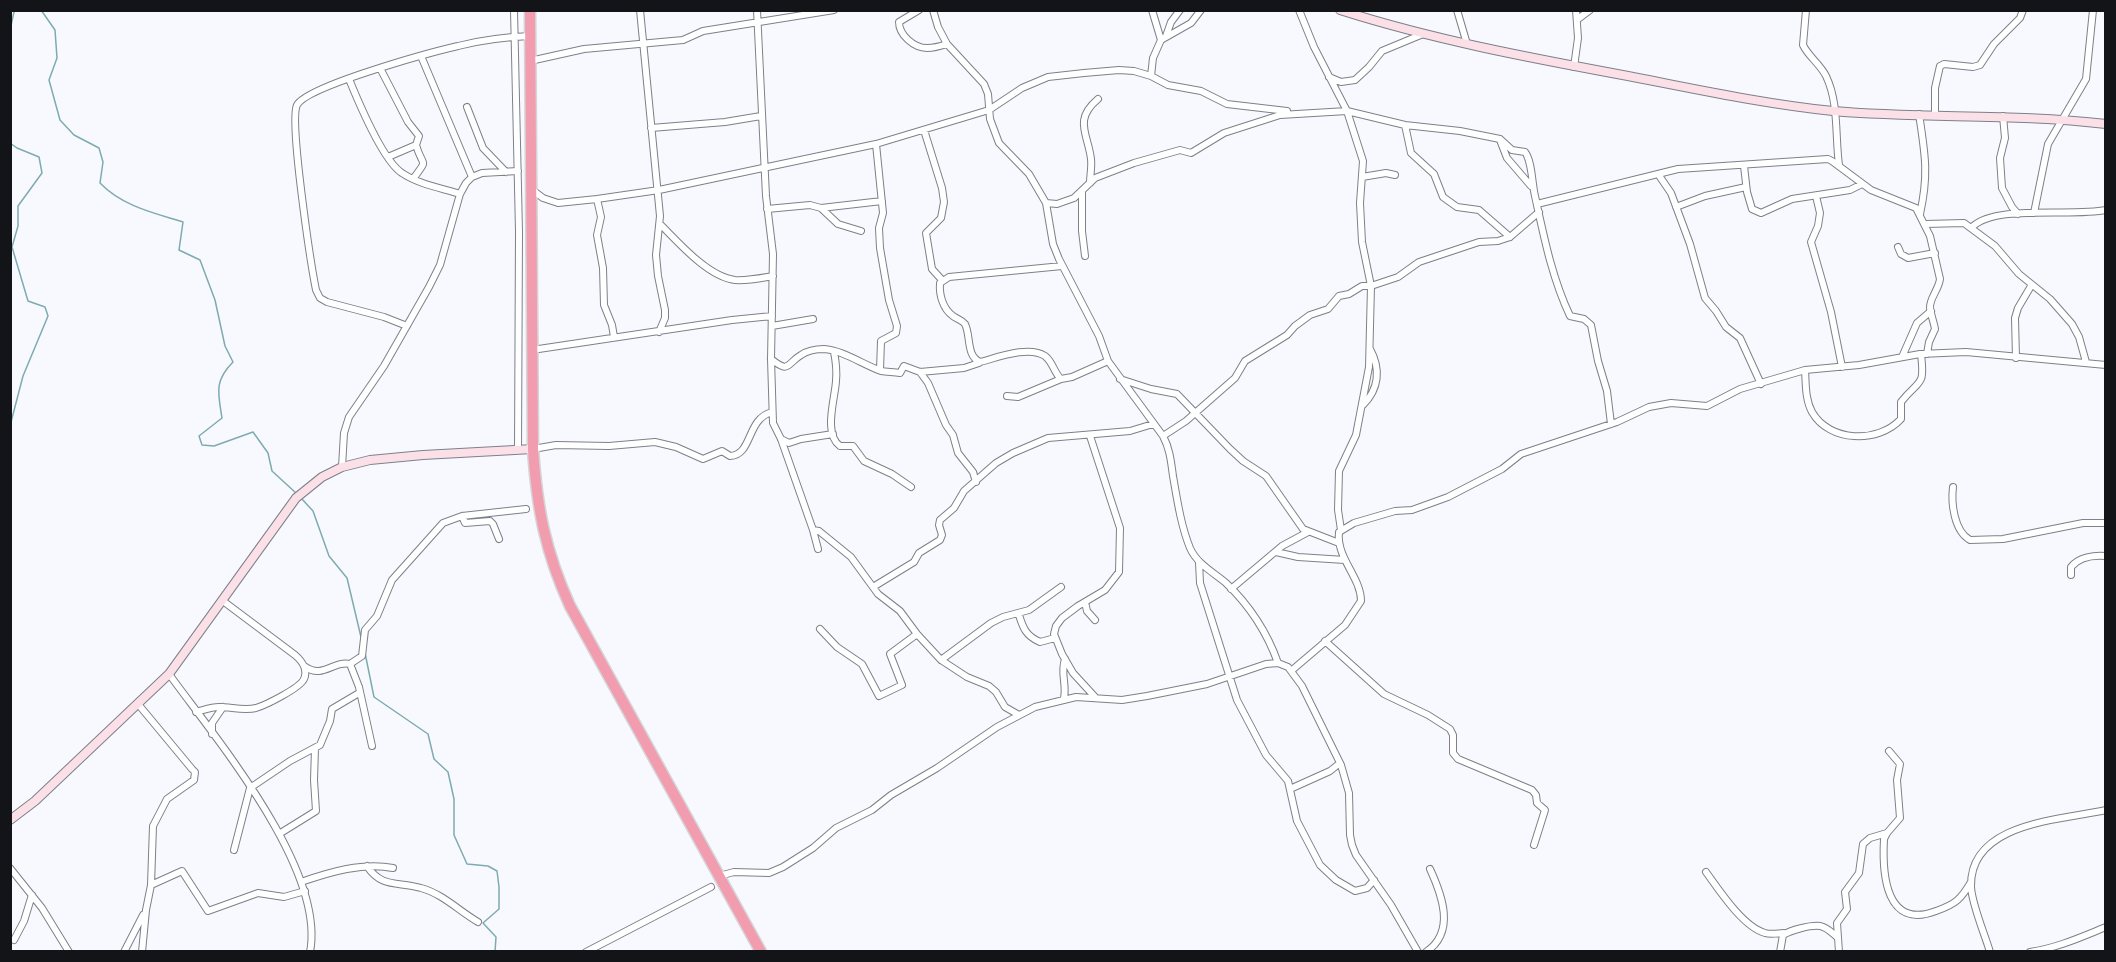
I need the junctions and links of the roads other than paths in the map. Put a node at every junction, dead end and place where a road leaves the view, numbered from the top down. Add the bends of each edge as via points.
1 (514, 10) edge
2 (530, 10) edge
3 (640, 10) edge
4 (757, 10) edge
5 (834, 10) edge
6 (919, 10) edge
7 (933, 10) edge
8 (1152, 10) edge
9 (1180, 10) edge
10 (1201, 10) edge
11 (1299, 10) edge
12 (1340, 10) edge
13 (1457, 10) edge
14 (1576, 10) edge
15 (1590, 10) edge
16 (1806, 10) edge
17 (2023, 10) edge
18 (2092, 10) edge
19 (1578, 19) junction
20 (758, 23) junction
21 (1423, 34) junction
22 (530, 36) junction
23 (513, 37) junction
24 (1163, 38) junction
25 (644, 44) junction
26 (947, 44) junction
27 (1467, 44) junction
28 (421, 56) junction
29 (530, 61) junction
30 (1574, 67) junction
31 (380, 68) junction
32 (1150, 76) junction
33 (1329, 77) junction
34 (349, 79) junction
35 (1098, 99) dead end
36 (467, 107) dead end
37 (988, 110) junction
38 (1347, 111) junction
39 (1836, 111) junction
40 (1293, 112) junction
41 (1919, 114) junction
42 (1935, 115) junction
43 (761, 116) junction
44 (2003, 116) junction
45 (2063, 119) junction
46 (2106, 124) edge
47 (1405, 125) junction
48 (651, 128) junction
49 (924, 130) junction
50 (1500, 139) junction
51 (876, 144) junction
52 (416, 145) junction
53 (388, 157) junction
54 (1839, 165) junction
55 (1744, 166) junction
56 (765, 168) junction
57 (518, 171) junction
58 (506, 172) junction
59 (1658, 174) junction
60 (1395, 175) dead end
61 (472, 177) junction
62 (1362, 177) junction
63 (413, 179) junction
64 (1090, 183) junction
65 (1862, 184) junction
66 (1746, 187) junction
67 (1533, 188) junction
68 (531, 189) junction
69 (659, 190) junction
70 (1082, 192) junction
71 (460, 194) junction
72 (1816, 196) junction
73 (597, 200) junction
74 (882, 201) junction
75 (1046, 203) junction
76 (1676, 207) junction
77 (821, 208) junction
78 (1538, 208) junction
79 (767, 209) junction
80 (2106, 210) edge
81 (2034, 213) junction
82 (1920, 214) junction
83 (2018, 214) junction
84 (660, 224) junction
85 (1925, 224) junction
86 (1972, 227) junction
87 (861, 231) dead end
88 (1510, 237) junction
89 (1898, 248) dead end
90 (1935, 253) junction
91 (1085, 256) dead end
92 (1062, 266) junction
93 (772, 276) junction
94 (942, 280) junction
95 (1371, 286) junction
96 (2031, 286) junction
97 (1931, 311) junction
98 (772, 316) junction
99 (813, 319) dead end
100 (407, 326) junction
101 (772, 326) junction
102 (659, 332) junction
103 (614, 337) junction
104 (1370, 349) junction
105 (531, 351) junction
106 (834, 352) junction
107 (1924, 354) junction
108 (1902, 357) junction
109 (2016, 358) junction
110 (771, 359) junction
111 (1108, 361) junction
112 (980, 362) junction
113 (2086, 362) junction
114 (2106, 365) edge
115 (1842, 367) junction
116 (880, 370) junction
117 (1805, 370) junction
118 (920, 372) junction
119 (1061, 379) junction
120 (1120, 379) junction
121 (1761, 384) junction
122 (1007, 396) dead end
123 (1362, 406) junction
124 (772, 412) junction
125 (1194, 412) junction
126 (1153, 424) junction
127 (1611, 424) junction
128 (833, 434) junction
129 (1090, 436) junction
130 (1163, 436) junction
131 (781, 439) junction
132 (533, 448) junction
133 (518, 450) junction
134 (342, 467) junction
135 (976, 482) junction
136 (911, 487) dead end
137 (1953, 487) dead end
138 (526, 508) dead end
139 (462, 516) junction
140 (2106, 522) edge
141 (813, 530) junction
142 (1341, 530) junction
143 (1308, 532) junction
144 (499, 539) dead end
145 (1339, 543) junction
146 (818, 549) dead end
147 (1276, 552) junction
148 (2106, 556) edge
149 (1345, 560) junction
150 (1199, 562) junction
151 (2071, 575) dead end
152 (873, 587) junction
153 (1061, 587) dead end
154 (1231, 589) junction
155 (222, 601) junction
156 (1084, 602) junction
157 (1019, 615) junction
158 (1095, 620) dead end
159 (820, 629) dead end
160 (917, 634) junction
161 (1055, 638) junction
162 (1325, 640) junction
163 (1065, 659) junction
164 (941, 660) junction
165 (1278, 663) junction
166 (350, 664) junction
167 (304, 666) junction
168 (1291, 671) junction
169 (169, 674) junction
170 (1229, 677) junction
171 (359, 693) junction
172 (1064, 698) junction
173 (1095, 698) junction
174 (138, 704) junction
175 (223, 707) junction
176 (196, 712) junction
177 (1019, 715) junction
178 (212, 734) junction
179 (372, 746) dead end
180 (315, 748) junction
181 (1889, 751) dead end
182 (1340, 763) junction
183 (250, 788) junction
184 (1290, 789) junction
185 (2106, 810) edge
186 (10, 820) edge
187 (1887, 833) junction
188 (279, 834) junction
189 (1534, 845) dead end
190 (234, 850) dead end
191 (367, 866) junction
192 (10, 868) edge
193 (393, 868) dead end
194 (1430, 869) dead end
195 (1706, 872) dead end
196 (718, 876) junction
197 (1374, 880) junction
198 (302, 882) junction
199 (1971, 882) junction
200 (151, 885) junction
201 (711, 887) dead end
202 (304, 891) junction
203 (32, 895) junction
204 (146, 910) junction
205 (478, 922) dead end
206 (2106, 927) edge
207 (1784, 933) junction
208 (1837, 937) junction
209 (14, 940) dead end
210 (69, 951) edge
211 (124, 951) edge
212 (142, 951) edge
213 (310, 951) edge
214 (586, 951) edge
215 (760, 951) edge
216 (1418, 951) edge
217 (1426, 951) edge
218 (1780, 951) edge
219 (1839, 951) edge
220 (1990, 951) edge
221 (2030, 951) edge

1 - 23 street
2 - 22 highway
3 - 25 street
4 - 20 street
5 - 20 street
6 - 26 street via 899,22 903,34 924,48
7 - 26 street
8 - 24 street
9 - 24 street
10 - 24 street via 1191,23
11 - 33 street
12 - 21 street
13 - 27 street
14 - 19 street
15 - 19 street
16 - 39 street via 1803,45 1826,75
17 - 42 street via 1980,65 1941,65 1935,88
18 - 45 street via 2086,79
19 - 30 street
20 - 25 street via 703,31 683,40
20 - 43 street
21 - 27 street
21 - 33 street via 1382,51 1355,80 1341,82
22 - 23 street
22 - 29 highway
23 - 28 street
23 - 57 street
24 - 32 street
25 - 29 street via 574,51
25 - 48 street
26 - 37 street via 984,84
27 - 30 street
28 - 31 street
28 - 61 street
29 - 68 highway
30 - 39 street via 1748,100
31 - 34 street
31 - 52 street via 408,122 418,132
32 - 37 street via 1119,70 1048,77
32 - 40 street via 1168,85 1201,91 1227,104
33 - 38 street
34 - 53 street
34 - 100 street via 326,87 297,105 300,172 316,290 327,302
35 - 64 street via 1083,122 1091,160
36 - 58 street via 483,148
37 - 49 street
37 - 75 street via 999,143 1029,174
38 - 40 street
38 - 47 street
38 - 62 street via 1363,156
39 - 41 street
39 - 54 street
40 - 64 street via 1224,133 1191,153 1180,150 1134,163
41 - 42 street
41 - 82 street via 1926,176
42 - 44 street
43 - 48 street
43 - 56 street
44 - 45 street
44 - 83 street via 2002,188
45 - 46 street
45 - 81 street via 2048,144
47 - 50 street
47 - 88 street via 1411,153 1434,174 1443,197 1457,207 1479,210
48 - 69 street
49 - 51 street
49 - 94 street via 943,193 941,218 926,233 932,269
50 - 67 street via 1509,161
50 - 67 street via 1512,150 1529,157
51 - 56 street
51 - 74 street
52 - 53 street
52 - 63 street via 425,162
53 - 63 street via 400,172
54 - 55 street via 1828,159
54 - 65 street
55 - 59 street via 1700,166
55 - 66 street
56 - 69 street
56 - 79 street
57 - 58 street
57 - 133 street
58 - 61 street
59 - 76 street via 1666,182
59 - 78 street
60 - 62 street
61 - 71 street
62 - 95 street via 1362,242
63 - 71 street
64 - 70 street
65 - 72 street
65 - 82 street via 1913,206
66 - 72 street via 1752,210 1761,213 1784,201
66 - 76 street
67 - 78 street
68 - 73 street via 558,203
68 - 105 highway
69 - 73 street
69 - 84 street
70 - 75 street via 1068,201
70 - 91 street
71 - 100 street via 440,265
72 - 115 street via 1820,213 1812,242
73 - 103 street via 604,305
74 - 77 street
74 - 116 street via 880,248 897,326 896,333 881,341
75 - 92 street via 1053,244
76 - 121 street via 1705,298 1740,339
77 - 79 street
77 - 87 street via 838,224
78 - 88 street
78 - 127 street via 1549,260 1569,314 1588,321 1594,335
79 - 93 street
80 - 81 street
81 - 83 street
82 - 85 street
83 - 86 street via 1984,219
84 - 93 street via 688,252 722,275 736,280
84 - 102 street via 656,255 665,318
85 - 86 street via 1964,223
85 - 90 street
86 - 96 street
88 - 95 street via 1479,242 1419,261 1398,277
89 - 90 street via 1908,258
90 - 97 street via 1940,285
92 - 94 street
92 - 111 street via 1100,336
93 - 98 street
94 - 112 street via 943,304 965,325 972,356
95 - 104 street
95 - 125 street via 1338,296 1328,309 1310,315 1287,335 1245,361 1235,378
96 - 109 street via 2014,318
96 - 113 street via 2050,299 2072,324
97 - 107 street via 1935,329
97 - 108 street via 1917,323
98 - 101 street
98 - 102 street
99 - 101 street
100 - 134 street via 349,417
101 - 110 street
102 - 103 street
103 - 105 street
104 - 123 street
104 - 123 street via 1377,380 1375,390
105 - 132 highway
106 - 110 street via 807,352 786,367
106 - 116 street
106 - 128 street via 837,369 831,412
107 - 108 street
107 - 109 street via 1966,352
107 - 117 street via 1922,381 1901,402 1901,419 1887,430 1867,435 1842,435 1817,419 1808,401
108 - 115 street
109 - 113 street
110 - 124 street
111 - 119 street
111 - 120 street
112 - 118 street via 964,368
112 - 119 street via 1035,353 1046,356
113 - 114 street
115 - 117 street
116 - 118 street via 900,373 905,366
117 - 121 street
118 - 135 street
119 - 122 street via 1018,397
120 - 125 street via 1177,394
120 - 126 street
121 - 127 street via 1740,389 1707,406 1657,405
123 - 142 street via 1356,435 1339,471
124 - 131 street
124 - 132 street via 760,418 745,448 735,456 722,451 703,459 655,442
125 - 130 street
125 - 143 street via 1243,462 1266,476 1298,524
126 - 129 street
126 - 130 street
127 - 142 street via 1521,454 1502,469 1442,499
128 - 131 street via 789,443
128 - 136 street via 837,445 853,446 864,461
129 - 135 street via 1041,440 996,463
129 - 156 street via 1120,528 1119,570 1106,590
130 - 150 street via 1190,549
131 - 141 street
132 - 133 street
132 - 196 highway via 538,509 558,579
133 - 134 street via 370,460
134 - 155 street via 298,496
135 - 152 street via 964,491 950,514 940,520 940,540 919,553 914,562
137 - 140 street via 1954,511 1961,532 1970,540
138 - 139 street
139 - 144 street via 465,523 490,521
139 - 166 street via 443,523 394,578 377,616 365,630 362,656
141 - 146 street
141 - 152 street via 851,557
142 - 145 street
143 - 145 street
143 - 147 street
145 - 149 street
147 - 149 street
147 - 154 street
148 - 151 street via 2075,562
149 - 162 street via 1359,588 1361,602 1345,625
150 - 154 street
150 - 170 street via 1200,583
152 - 160 street via 900,611
153 - 157 street
154 - 165 street via 1259,622
155 - 167 street via 296,655
155 - 169 street
156 - 158 street
156 - 161 street via 1062,618 1056,626
157 - 161 street via 1024,631 1032,638 1040,642
157 - 164 street via 997,619
159 - 160 street via 862,664 879,696 902,685 890,654
160 - 164 street
161 - 163 street
162 - 168 street
162 - 189 street via 1384,694 1450,729 1453,753 1458,759 1532,790 1545,810
163 - 172 street
163 - 173 street
164 - 177 street via 989,686 1005,707
165 - 168 street
165 - 170 street
166 - 167 street via 318,672
166 - 171 street
167 - 175 street via 301,683 274,700 249,709
168 - 182 street
169 - 174 street
169 - 176 street
170 - 173 street via 1122,700
170 - 184 street via 1258,741 1285,776
171 - 179 street
171 - 180 street via 332,709 322,742
172 - 173 street
172 - 177 street
174 - 186 street
174 - 200 street via 195,776 167,799 153,826
175 - 176 street
175 - 178 street via 212,723
176 - 178 street
177 - 196 street via 872,810 836,828 783,867 769,873 734,872
178 - 183 street
180 - 183 street
180 - 188 street via 315,811
181 - 187 street via 1900,764 1900,818
182 - 184 street
182 - 197 street via 1349,793 1352,845
183 - 188 street
183 - 190 street
184 - 197 street via 1297,821 1324,871 1355,891 1368,888
185 - 199 street via 2045,820 1998,837 1977,857
187 - 199 street via 1885,881 1900,911 1921,915 1943,908 1960,899
187 - 208 street via 1863,844 1859,873 1845,892 1847,909 1837,923
188 - 198 street
191 - 193 street
191 - 198 street via 326,873
191 - 205 street via 382,881 423,888
192 - 203 street
194 - 217 street via 1445,919 1439,939
195 - 207 street via 1733,909 1750,923 1765,933
196 - 215 highway
197 - 216 street
198 - 202 street
199 - 220 street
200 - 202 street via 182,871 208,911 258,893 284,897
200 - 204 street
201 - 214 street
202 - 213 street via 311,919
203 - 209 street
203 - 210 street
204 - 211 street
204 - 212 street
206 - 221 street
207 - 208 street via 1820,926
207 - 218 street
208 - 219 street

